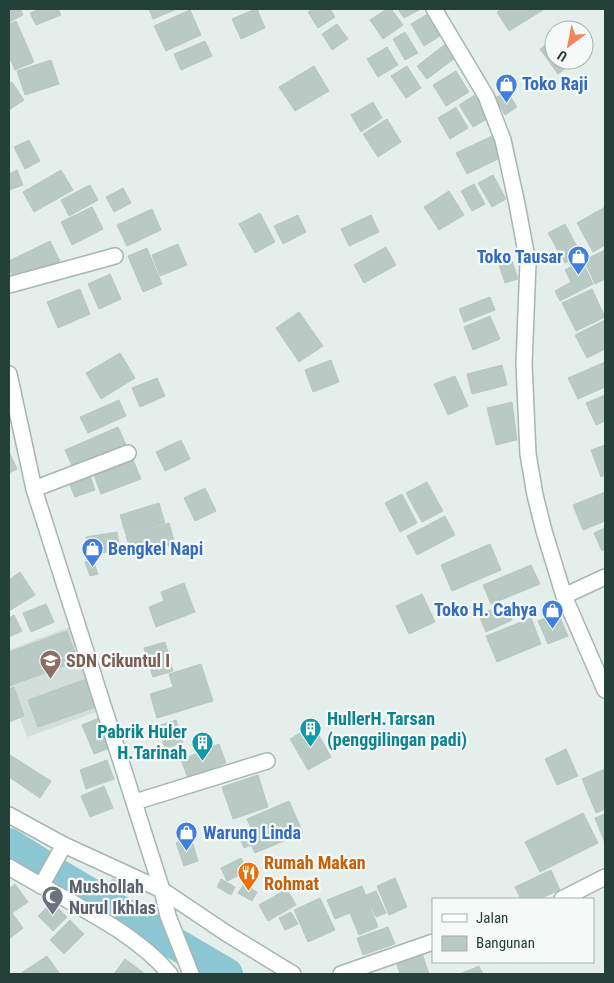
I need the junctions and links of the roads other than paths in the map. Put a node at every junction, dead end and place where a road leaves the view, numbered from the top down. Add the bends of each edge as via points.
1 (434, 9) edge
2 (115, 256) dead end
3 (9, 285) edge
4 (9, 374) edge
5 (128, 453) dead end
6 (34, 489) junction
7 (605, 577) edge
8 (564, 596) junction
9 (605, 690) edge
10 (267, 761) dead end
11 (135, 802) junction
12 (9, 815) edge
13 (64, 845) junction
14 (9, 867) edge
15 (605, 878) edge
16 (42, 883) junction
17 (162, 890) junction
18 (564, 898) edge
19 (432, 942) edge
20 (191, 973) edge
21 (170, 974) edge
22 (292, 974) edge
23 (341, 974) edge

1 - 8 street via 486,96 503,140 509,167 528,263 524,364 528,454 541,522
2 - 3 street
4 - 6 street
5 - 6 street
6 - 11 street
7 - 8 street
8 - 9 street
10 - 11 street
11 - 17 street
12 - 13 street
13 - 16 street
13 - 17 street
14 - 16 street
15 - 18 street
16 - 21 street via 106,922
17 - 20 street via 168,916
17 - 22 street
19 - 23 street

